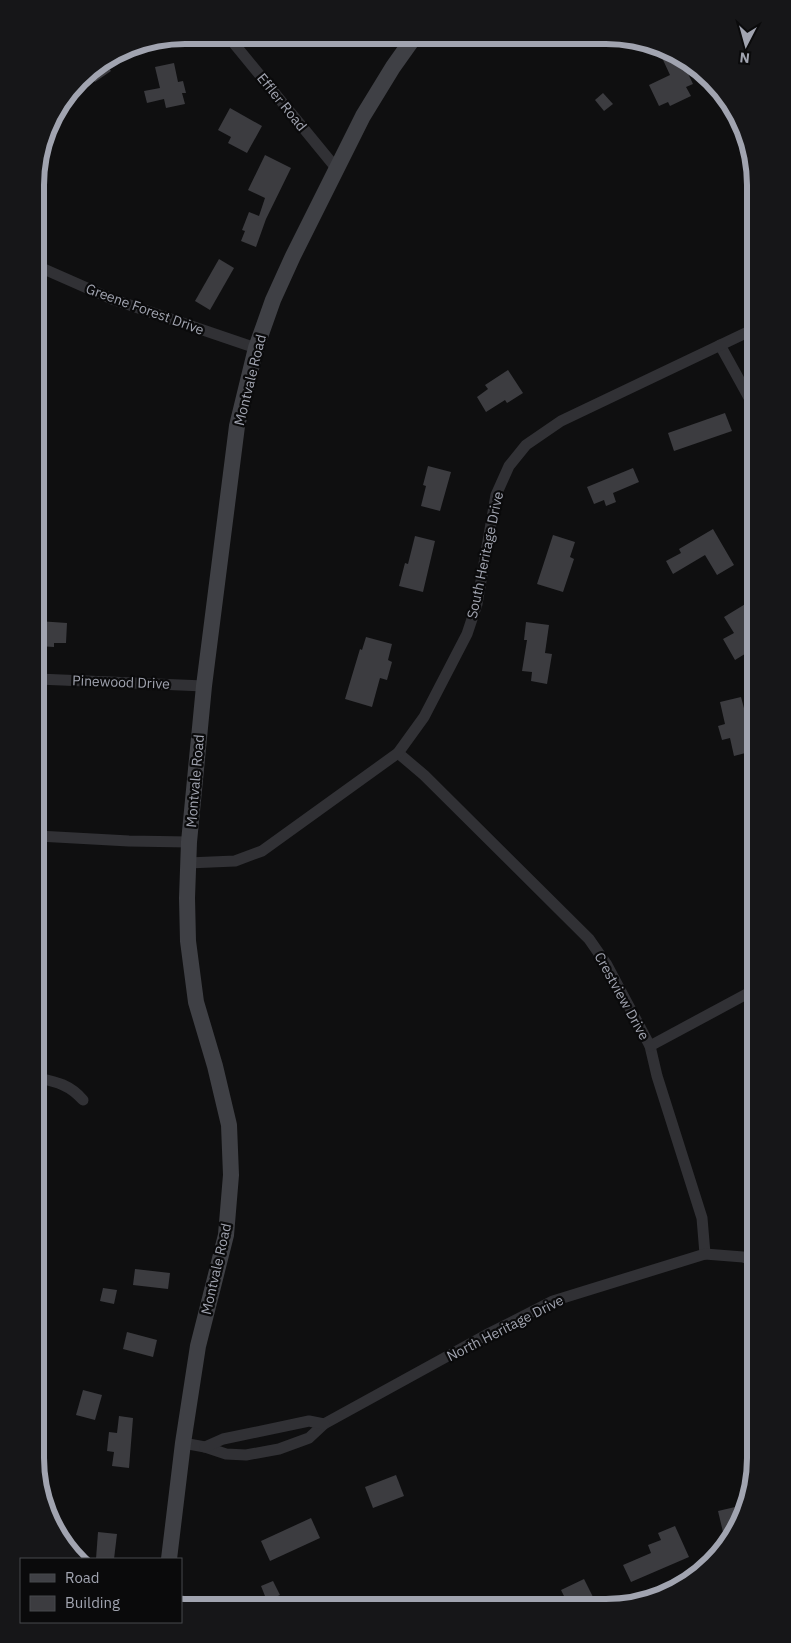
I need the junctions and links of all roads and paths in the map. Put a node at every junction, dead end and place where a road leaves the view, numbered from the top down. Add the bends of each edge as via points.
1 (234, 44) edge
2 (409, 44) edge
3 (336, 168) junction
4 (44, 269) edge
5 (747, 332) edge
6 (720, 345) junction
7 (256, 348) junction
8 (747, 394) edge
9 (44, 679) edge
10 (204, 686) junction
11 (398, 753) junction
12 (44, 836) edge
13 (189, 842) junction
14 (188, 863) junction
15 (747, 994) edge
16 (650, 1046) junction
17 (44, 1079) edge
18 (83, 1100) dead end
19 (705, 1254) junction
20 (747, 1258) edge
21 (324, 1424) junction
22 (183, 1443) junction
23 (205, 1447) junction
24 (169, 1558) edge

1 - 3 street, Effler Road
2 - 3 main road, Montvale Road via 363,116
3 - 7 main road, Montvale Road via 277,291
4 - 7 street, Greene Forest Drive via 112,299
5 - 6 street, South Heritage Drive
6 - 8 street
6 - 11 street, South Heritage Drive via 561,421 526,445 509,466 496,495 477,604 467,634 424,717
7 - 10 main road, Montvale Road via 237,426
9 - 10 street, Pinewood Drive
10 - 13 main road, Montvale Road
11 - 14 street, South Heritage Drive via 262,851 235,861
11 - 16 street, Crestview Drive via 589,939 607,965
12 - 13 street
13 - 14 main road, Montvale Road
14 - 22 main road, Montvale Road via 188,941 195,993 216,1066 228,1125 232,1175 226,1235 198,1346
15 - 16 street
16 - 19 street, Crestview Drive via 702,1218
17 - 18 street via 74,1090
19 - 20 street, North Heritage Drive
19 - 21 street, North Heritage Drive via 553,1301
21 - 23 street via 309,1421 223,1439
21 - 23 street, North Heritage Drive via 309,1438 279,1449 246,1455 226,1454
22 - 23 street, North Heritage Drive
22 - 24 main road, Montvale Road

